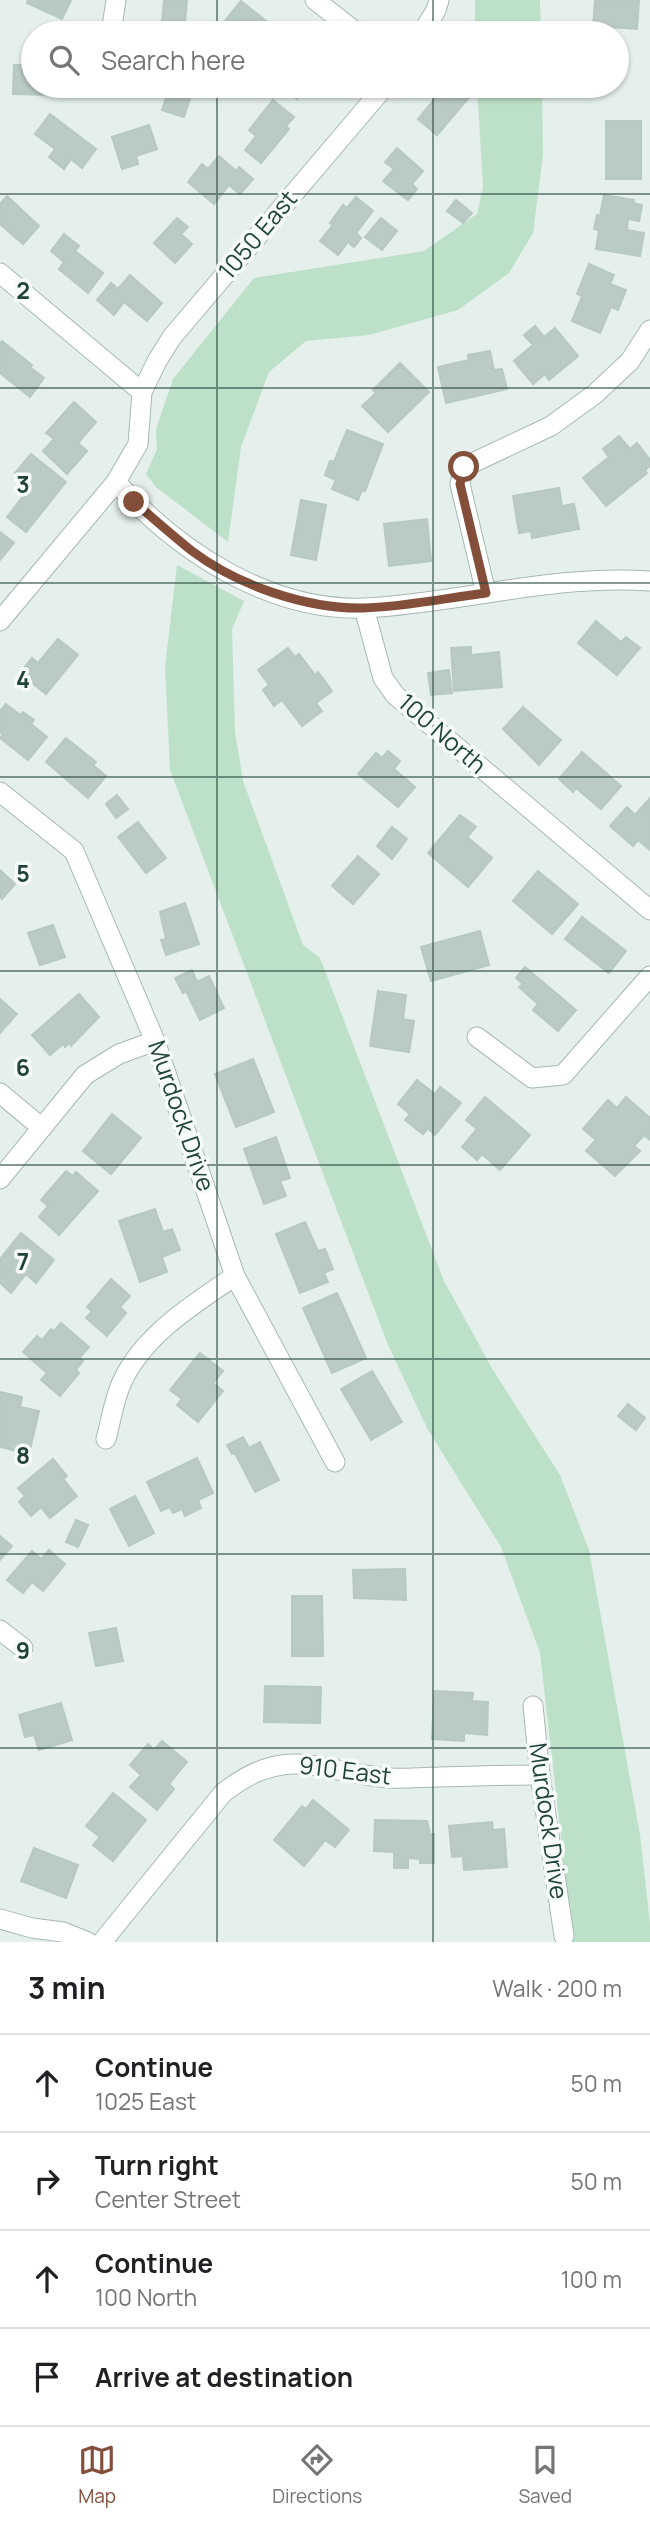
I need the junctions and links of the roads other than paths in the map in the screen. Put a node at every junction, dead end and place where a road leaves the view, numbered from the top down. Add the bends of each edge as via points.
1 (116, 0) edge
2 (315, 0) edge
3 (439, 0) edge
4 (113, 21) edge
5 (342, 21) edge
6 (429, 21) edge
7 (375, 98) edge
8 (0, 273) edge
9 (650, 330) edge
10 (142, 392) junction
11 (116, 482) junction
12 (650, 581) edge
13 (486, 593) junction
14 (364, 608) junction
15 (0, 621) edge
16 (0, 792) edge
17 (650, 910) edge
18 (650, 976) edge
19 (477, 1037) dead end
20 (155, 1041) junction
21 (0, 1093) edge
22 (41, 1128) junction
23 (0, 1180) edge
24 (235, 1276) junction
25 (106, 1439) dead end
26 (335, 1462) dead end
27 (0, 1630) edge
28 (23, 1648) dead end
29 (533, 1706) dead end
30 (540, 1775) junction
31 (0, 1919) edge
32 (564, 1936) dead end
33 (89, 1942) edge
34 (102, 1942) edge

1 - 4 street
2 - 5 street
3 - 6 street
7 - 10 street, 1050 East via 172,337
8 - 10 street
9 - 13 street via 630,361 584,402 551,426 464,467 460,484
10 - 11 street via 138,444
11 - 14 street via 194,552 248,583 296,601
11 - 15 street
12 - 13 street via 572,581
13 - 14 street
14 - 17 street, 100 North via 383,678 395,695
16 - 20 street, Murdock Drive via 74,851
18 - 19 street via 563,1074 532,1078
20 - 22 street via 119,1054 85,1075
20 - 24 street, Murdock Drive
21 - 22 street
22 - 23 street
24 - 25 street via 168,1324 143,1352 122,1382
24 - 26 street, Murdock Drive
27 - 28 street
29 - 30 street, Murdock Drive
30 - 32 street, Murdock Drive
30 - 34 street, 910 East via 390,1778 316,1765 266,1767 222,1793
31 - 33 street

